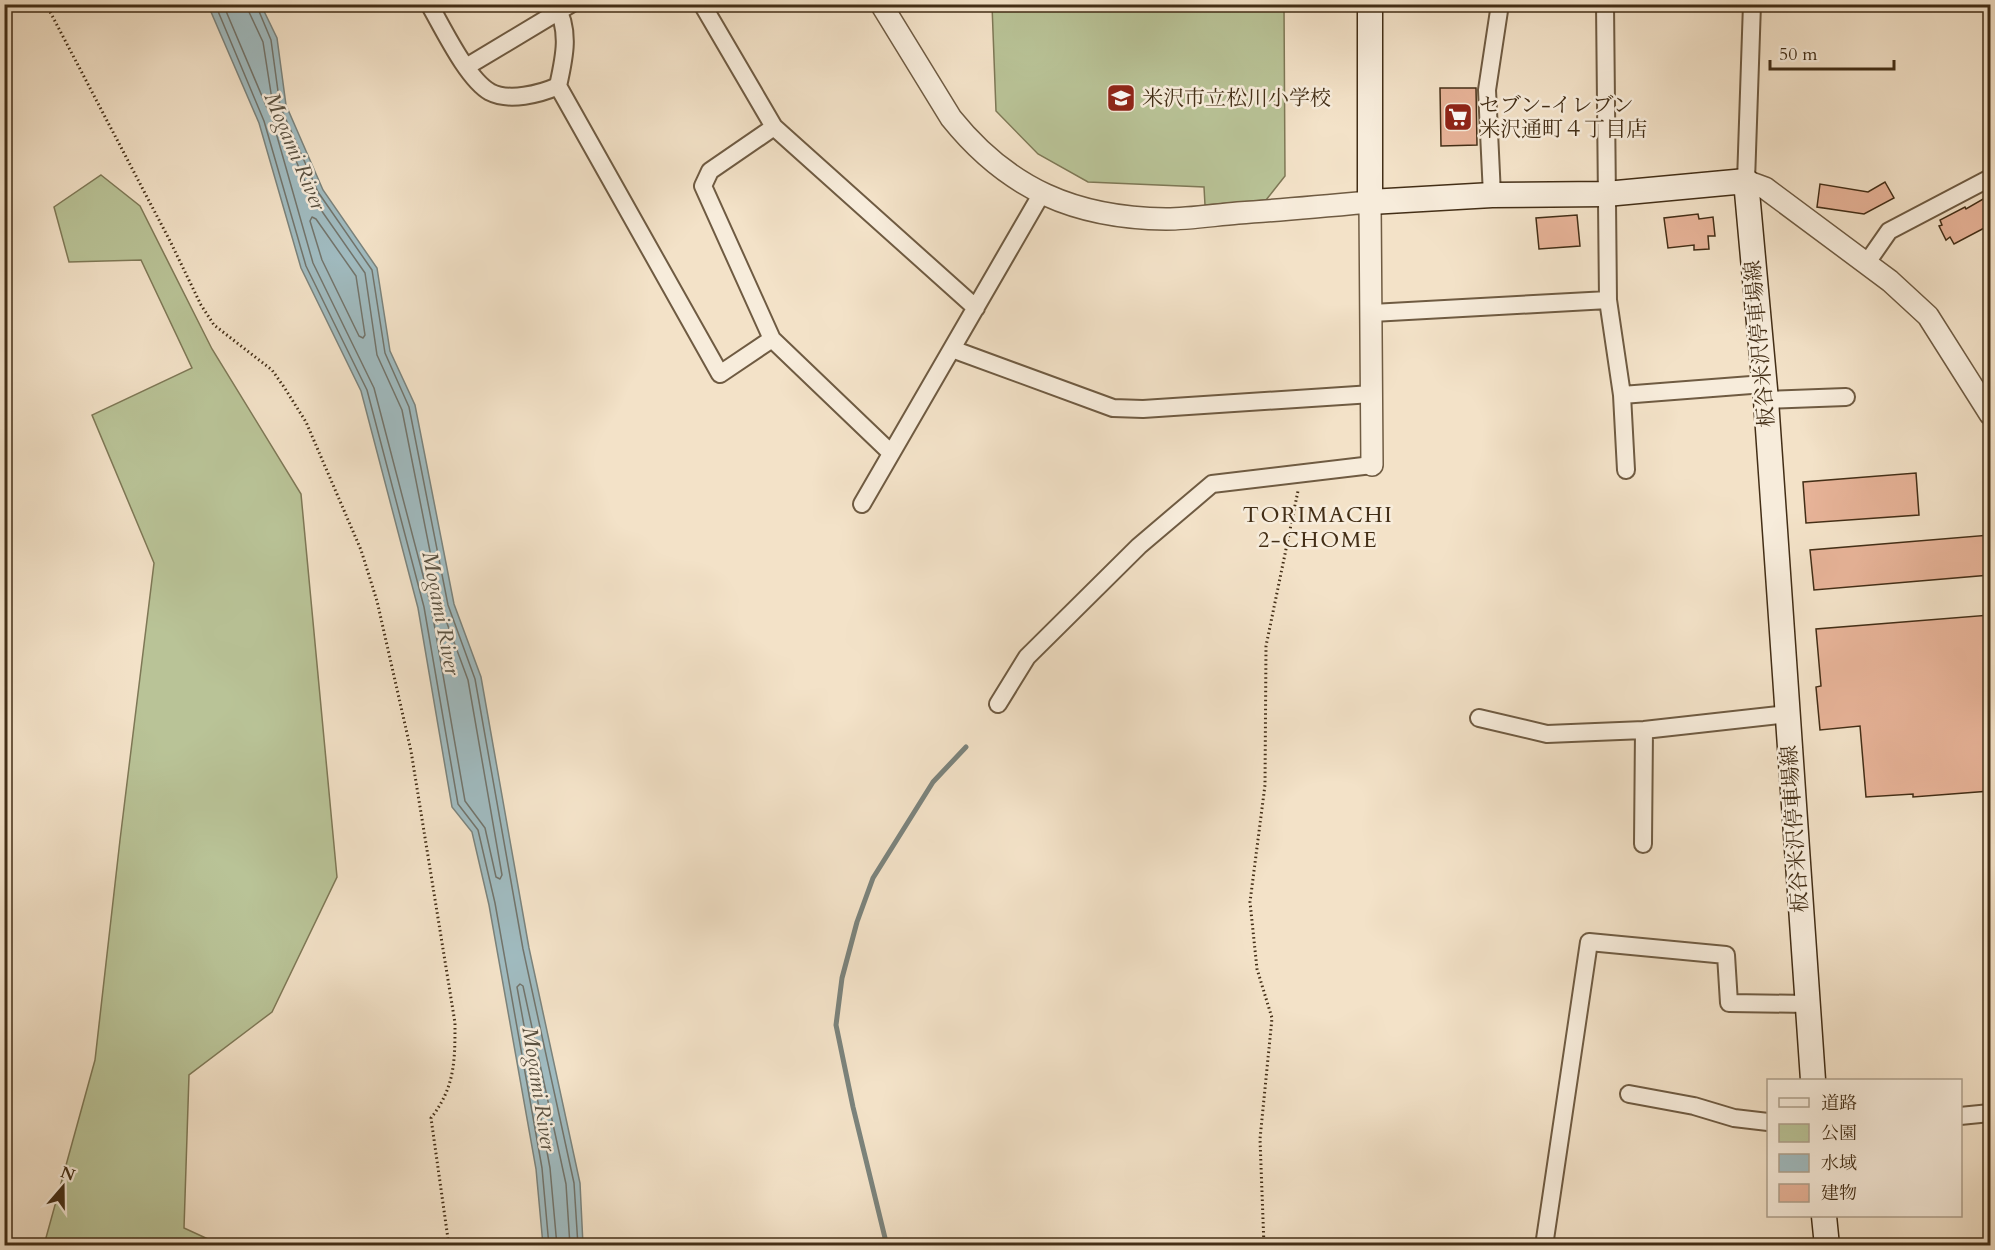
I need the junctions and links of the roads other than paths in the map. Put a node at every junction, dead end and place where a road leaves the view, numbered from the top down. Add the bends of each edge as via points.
1 (429, 4) edge
2 (702, 4) edge
3 (881, 4) edge
4 (1370, 4) edge
5 (1500, 4) edge
6 (1605, 4) edge
7 (1752, 4) edge
8 (562, 7) edge
9 (466, 67) junction
10 (558, 86) junction
11 (774, 127) junction
12 (1990, 178) edge
13 (1746, 181) junction
14 (1042, 193) junction
15 (1606, 194) junction
16 (1492, 195) junction
17 (1370, 202) junction
18 (1866, 264) junction
19 (1608, 300) junction
20 (976, 308) junction
21 (1372, 313) junction
22 (772, 339) junction
23 (952, 349) junction
24 (1765, 392) junction
25 (1372, 394) junction
26 (1622, 395) junction
27 (1846, 397) dead end
28 (1990, 414) edge
29 (891, 453) junction
30 (1372, 465) joint
31 (1626, 470) dead end
32 (862, 504) dead end
33 (998, 704) dead end
34 (1788, 714) junction
35 (1479, 718) dead end
36 (1644, 730) junction
37 (1643, 844) dead end
38 (1808, 1004) junction
39 (1813, 1079) edge
40 (1629, 1094) dead end
41 (1990, 1113) edge
42 (1962, 1116) edge
43 (1767, 1122) edge
44 (1824, 1217) edge
45 (1544, 1245) edge
46 (1827, 1245) edge

1 - 9 street
2 - 11 street
3 - 14 street via 964,134 1000,167
4 - 17 main road
5 - 16 street via 1487,90
6 - 15 street
7 - 13 street
8 - 9 street
8 - 10 street via 564,56
9 - 10 street via 492,93 514,97 540,94
10 - 22 street via 720,374
11 - 20 street
11 - 22 street via 710,171 703,186
12 - 18 street via 1889,231
13 - 15 main road
13 - 18 street via 1765,188
13 - 24 main road, 板谷米沢停車場線
14 - 17 street via 1090,211 1168,219
14 - 20 street
15 - 16 main road
15 - 19 street
16 - 17 main road
17 - 21 street
18 - 28 street via 1928,316
19 - 21 street
19 - 26 street
20 - 23 street
21 - 25 street
22 - 29 street
23 - 25 street via 1113,408
23 - 29 street
24 - 26 street
24 - 27 street
24 - 34 main road, 板谷米沢停車場線
25 - 30 street
26 - 31 street
29 - 32 street
30 - 33 street via 1212,484 1139,546 1027,657
34 - 36 street
34 - 38 main road, 板谷米沢停車場線
35 - 36 street via 1547,734
36 - 37 street
38 - 39 main road, 板谷米沢停車場線
38 - 45 street via 1729,1003 1726,955 1589,942
40 - 43 street
41 - 42 street
44 - 46 main road

